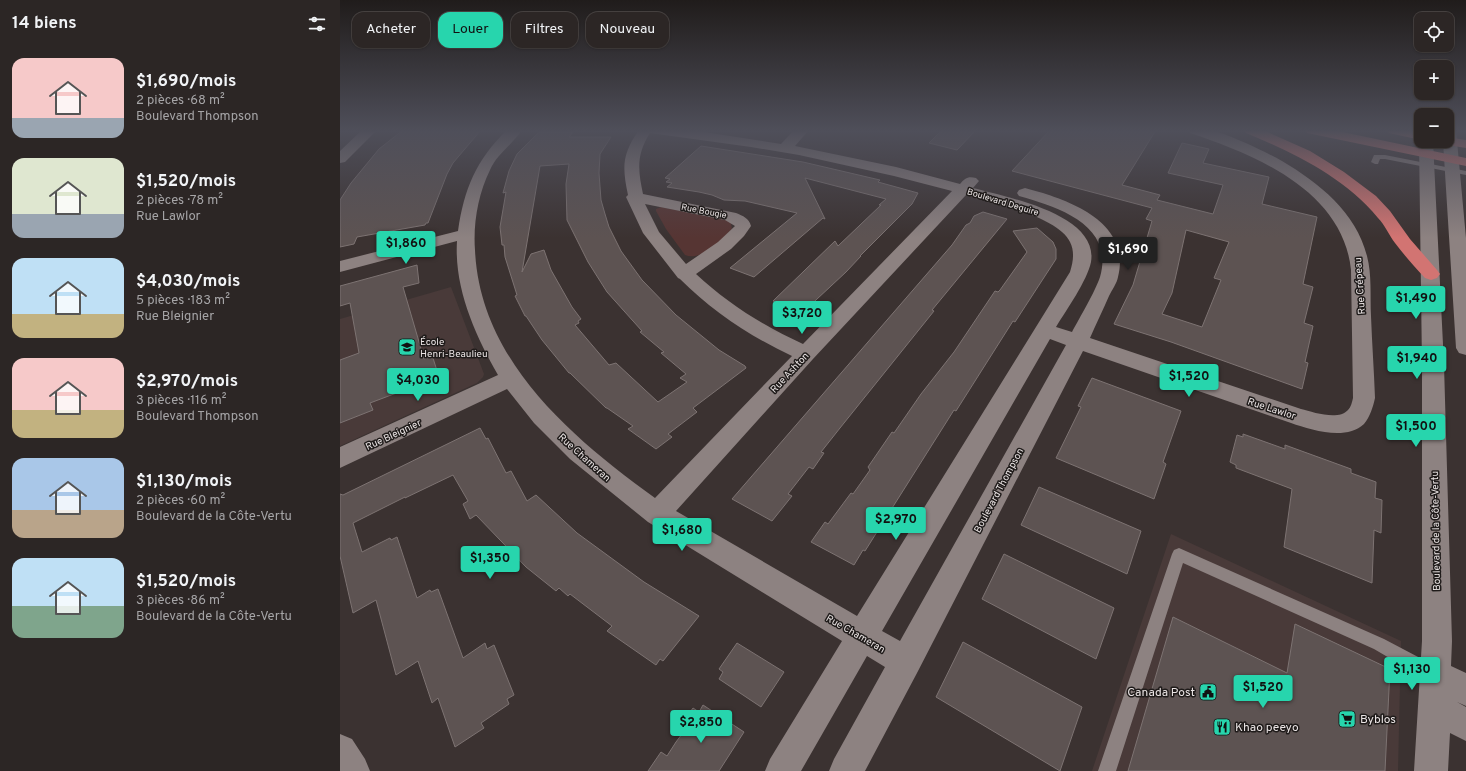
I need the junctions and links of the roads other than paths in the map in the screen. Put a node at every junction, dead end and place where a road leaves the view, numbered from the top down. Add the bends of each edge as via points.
1 (484, 166) edge
2 (632, 166) edge
3 (876, 166) edge
4 (1278, 166) edge
5 (1324, 166) edge
6 (1424, 166) edge
7 (1427, 166) edge
8 (1459, 174) edge
9 (968, 184) junction
10 (634, 197) junction
11 (1078, 212) joint
12 (465, 234) junction
13 (340, 267) edge
14 (684, 274) junction
15 (1431, 274) junction
16 (1464, 308) edge
17 (1044, 330) junction
18 (1077, 342) junction
19 (1466, 348) edge
20 (806, 354) junction
21 (511, 378) junction
22 (1343, 424) joint
23 (340, 458) edge
24 (657, 514) junction
25 (862, 637) junction
26 (906, 662) junction
27 (1434, 675) junction
28 (1466, 690) edge
29 (1433, 708) junction
30 (1466, 724) edge
31 (340, 751) edge
32 (354, 771) edge
33 (782, 771) edge
34 (846, 771) edge
35 (1107, 771) edge
36 (1431, 771) edge

1 - 12 street, Rue Chameran via 471,197
2 - 10 street
3 - 9 street, Boulevard Deguire
4 - 22 street, Rue Crépeau via 1318,193 1331,207 1354,242 1358,255 1364,398 1358,416
5 - 15 highway via 1359,190 1383,214 1405,245
6 - 8 lane
7 - 15 street, Boulevard de la Côte-Vertu
8 - 16 street
9 - 11 street, Boulevard Deguire via 1047,199
9 - 17 street, Boulevard Deguire via 1053,218 1068,228 1082,246 1082,264
9 - 20 street, Rue Ashton
10 - 14 street via 663,250
10 - 14 street, Rue Bougie via 730,216 742,222 743,226 732,238
11 - 18 street, Boulevard Thompson via 1104,235 1111,252 1113,268
12 - 13 street
12 - 21 street, Rue Chameran via 466,260 475,304 494,350
14 - 20 street via 736,316 785,346
15 - 27 street, Boulevard de la Côte-Vertu via 1437,641
16 - 19 street
17 - 18 street, Rue Lawlor
17 - 25 street
18 - 22 street, Rue Lawlor via 1299,417
18 - 26 street, Boulevard Thompson
20 - 24 street, Rue Ashton
21 - 23 street, Rue Bleignier
21 - 24 street, Rue Chameran via 545,420 581,454 618,486
24 - 25 street, Rue Chameran
25 - 26 street, Rue Chameran
25 - 33 street
26 - 34 street, Boulevard Thompson
27 - 28 street
27 - 29 street, Boulevard de la Côte-Vertu
27 - 35 lane via 1379,644 1179,554
29 - 30 street
29 - 36 street, Boulevard de la Côte-Vertu
31 - 32 street

